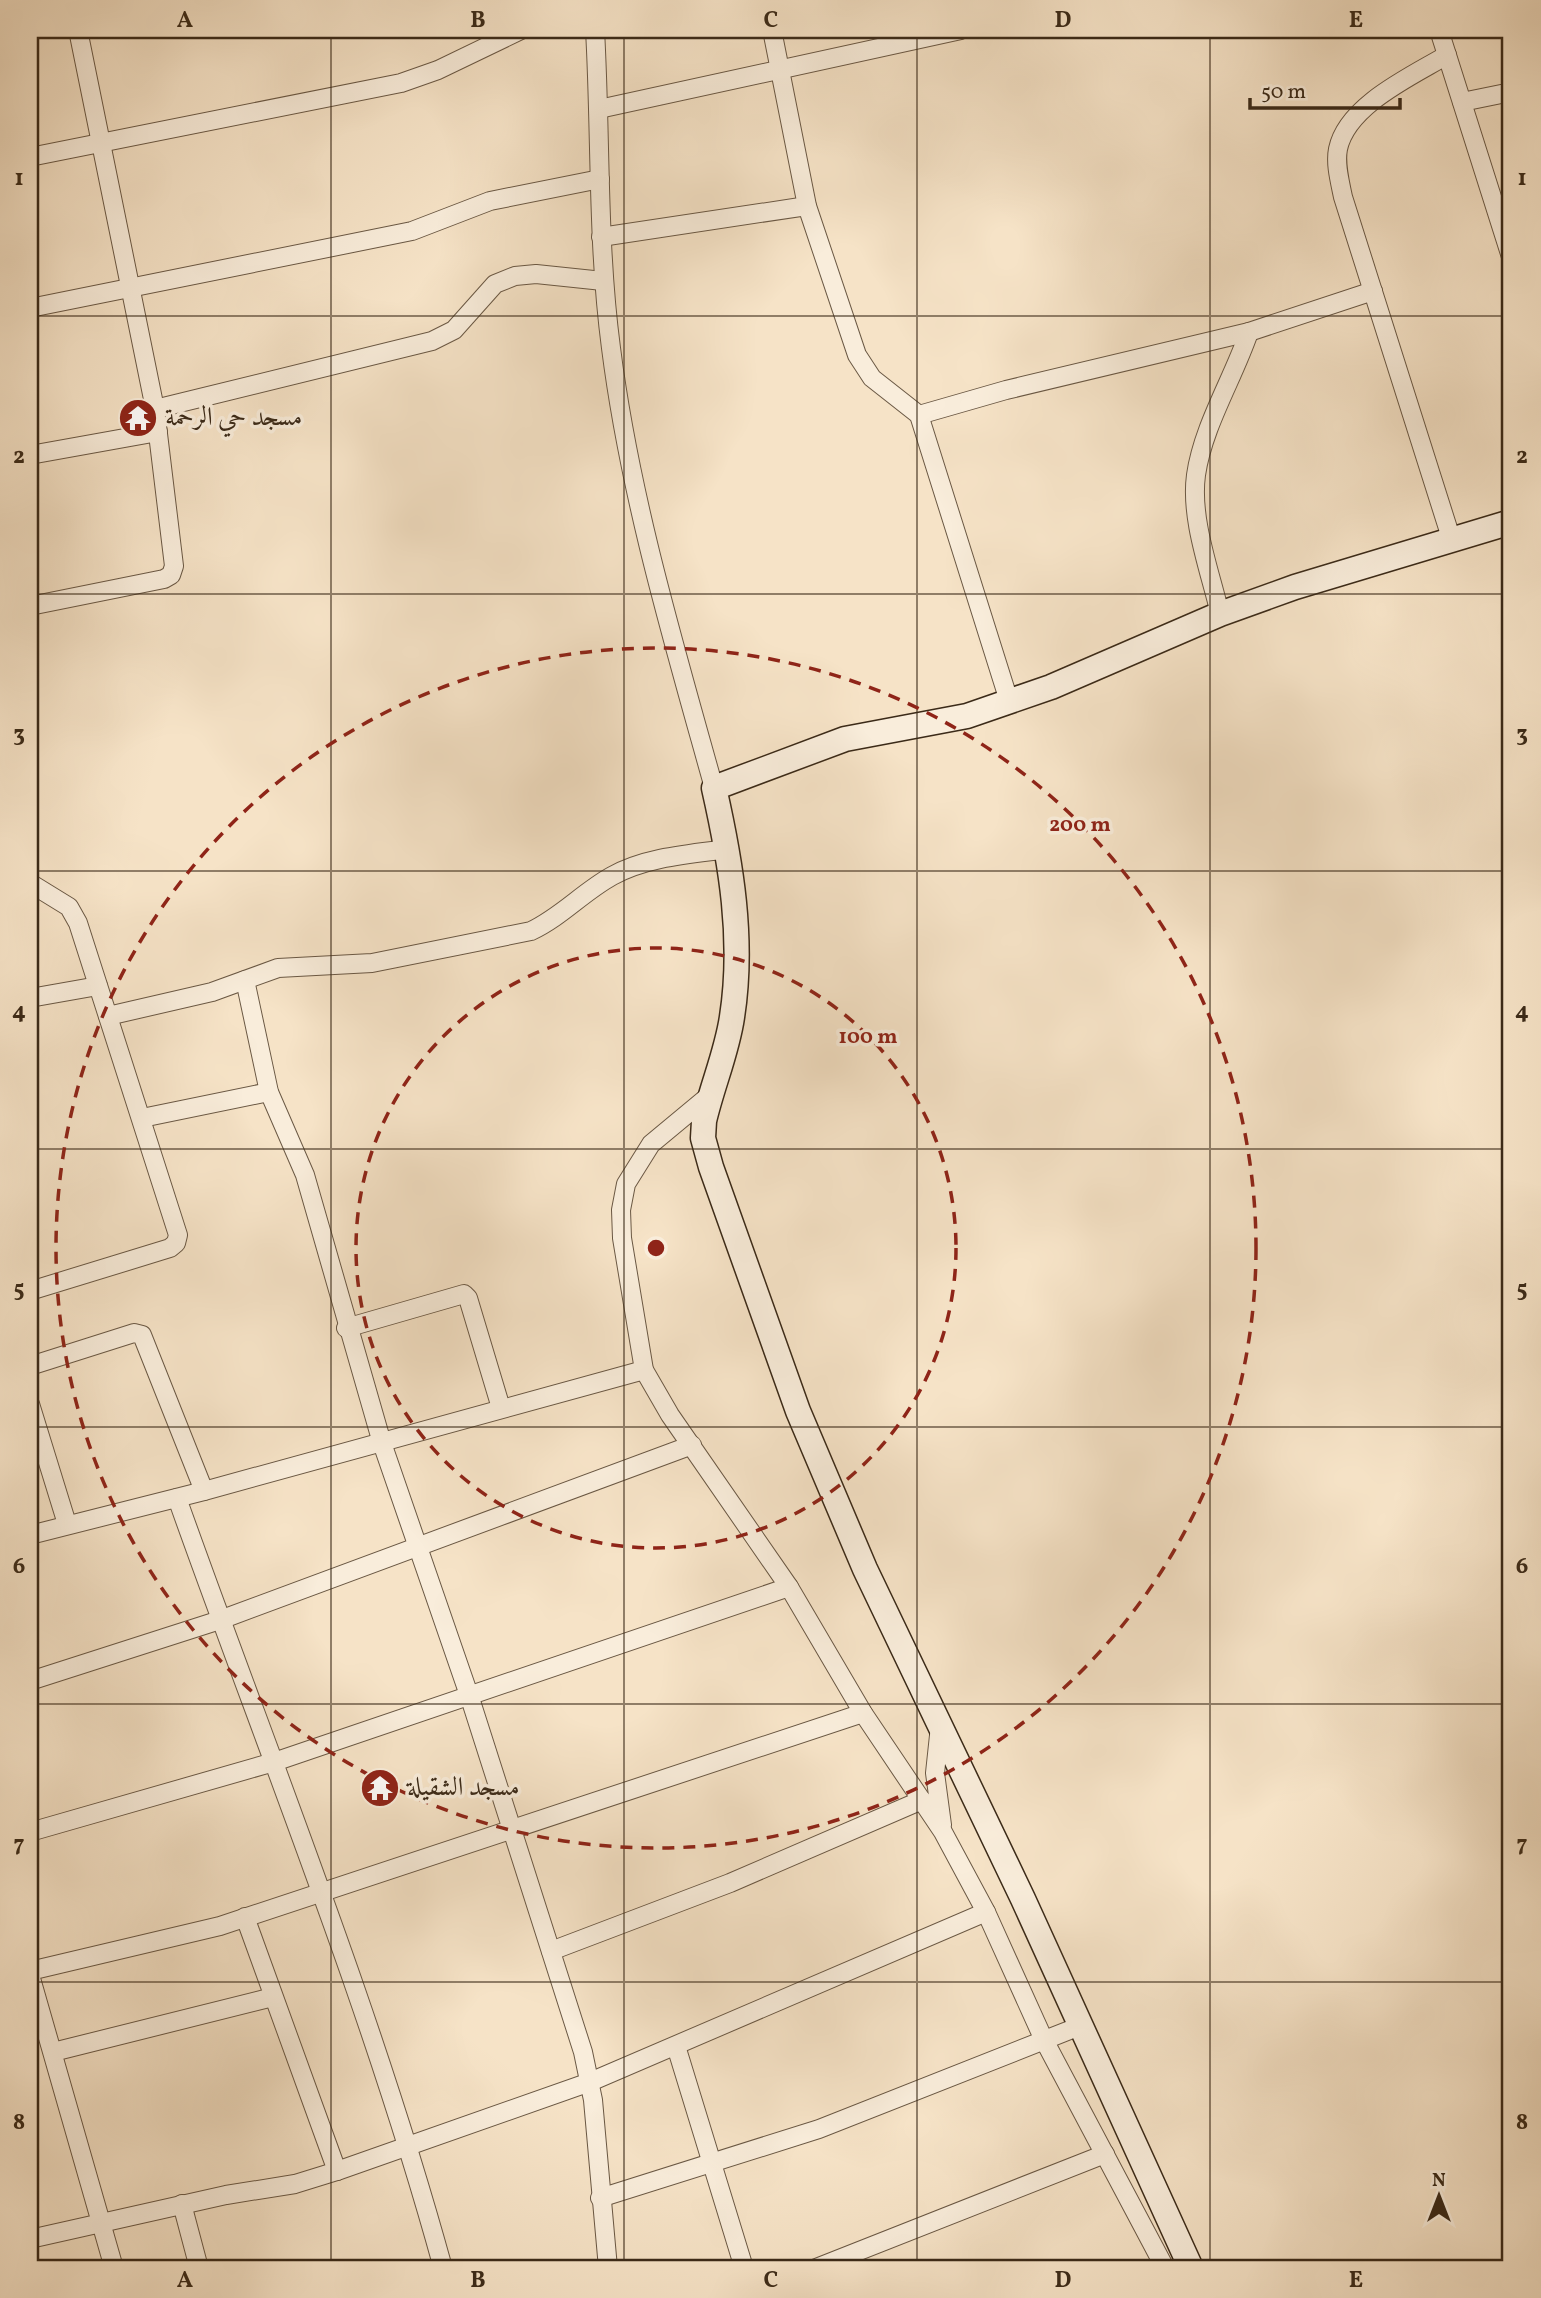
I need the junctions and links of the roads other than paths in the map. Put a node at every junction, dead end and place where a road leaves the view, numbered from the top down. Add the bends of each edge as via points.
1 (78, 30) edge
2 (521, 30) edge
3 (595, 30) edge
4 (772, 30) edge
5 (961, 30) edge
6 (1439, 30) edge
7 (1447, 55) junction
8 (779, 69) junction
9 (1511, 92) edge
10 (1462, 102) junction
11 (599, 108) junction
12 (102, 145) junction
13 (30, 157) edge
14 (600, 179) junction
15 (807, 206) junction
16 (1508, 236) edge
17 (601, 237) junction
18 (1511, 257) edge
19 (603, 281) junction
20 (129, 289) junction
21 (1373, 292) junction
22 (30, 308) edge
23 (1249, 332) junction
24 (155, 409) junction
25 (919, 415) junction
26 (158, 432) junction
27 (30, 455) edge
28 (1511, 522) edge
29 (1452, 541) junction
30 (30, 606) edge
31 (1220, 614) junction
32 (1009, 701) junction
33 (714, 788) junction
34 (728, 849) junction
35 (30, 883) edge
36 (245, 980) junction
37 (98, 986) junction
38 (30, 998) edge
39 (108, 1016) junction
40 (270, 1092) junction
41 (710, 1095) junction
42 (142, 1118) junction
43 (30, 1291) edge
44 (346, 1328) junction
45 (30, 1366) edge
46 (644, 1370) junction
47 (30, 1404) edge
48 (501, 1408) junction
49 (382, 1443) junction
50 (692, 1445) junction
51 (204, 1491) junction
52 (177, 1498) junction
53 (67, 1524) junction
54 (30, 1535) edge
55 (417, 1548) junction
56 (789, 1587) junction
57 (220, 1620) junction
58 (30, 1681) edge
59 (469, 1695) junction
60 (863, 1713) junction
61 (940, 1726) junction
62 (274, 1762) junction
63 (922, 1800) junction
64 (511, 1830) junction
65 (30, 1832) edge
66 (943, 1832) junction
67 (321, 1890) junction
68 (986, 1912) junction
69 (245, 1917) junction
70 (551, 1951) junction
71 (30, 1973) edge
72 (273, 1997) junction
73 (1080, 2026) junction
74 (1043, 2038) junction
75 (676, 2046) junction
76 (53, 2052) junction
77 (590, 2082) junction
78 (410, 2145) junction
79 (1105, 2154) junction
80 (712, 2164) junction
81 (337, 2171) junction
82 (600, 2198) junction
83 (182, 2204) junction
84 (100, 2224) junction
85 (30, 2239) edge
86 (603, 2266) edge
87 (114, 2268) edge
88 (199, 2268) edge
89 (443, 2268) edge
90 (744, 2268) edge
91 (816, 2268) edge
92 (1165, 2268) edge
93 (1191, 2268) edge

1 - 12 street
2 - 12 street via 401,83
3 - 11 street
4 - 8 street
5 - 8 street
6 - 7 street
7 - 10 street
7 - 21 street via 1369,105 1347,125 1338,149 1343,197
8 - 11 street
8 - 15 street
9 - 10 street
10 - 16 street
11 - 14 street
12 - 13 street
12 - 20 street
14 - 17 street
14 - 20 street via 490,201 412,231
15 - 17 street
15 - 25 street via 857,355 872,378
16 - 18 street
17 - 19 street
19 - 24 street via 514,276 495,284 454,330 432,341
19 - 33 street via 619,401 641,513
20 - 22 street
20 - 24 street
21 - 23 street
21 - 29 street
23 - 25 street
23 - 31 street via 1204,443 1196,476 1197,514
24 - 26 street
25 - 32 street
26 - 27 street
26 - 30 street via 174,566 171,575
28 - 29 street
29 - 31 street via 1346,570
31 - 32 street
32 - 33 street via 967,716 845,739
33 - 34 street
34 - 36 street via 680,855 613,876 531,931 373,962 278,968
34 - 41 street via 736,917 733,1016
35 - 37 street via 69,907
36 - 39 street
36 - 40 street
37 - 38 street
37 - 39 street
39 - 42 street
40 - 42 street
40 - 44 street via 304,1175
41 - 46 street via 651,1144 626,1184 622,1238
41 - 61 street via 703,1139 764,1323 865,1569
42 - 43 street via 178,1235 176,1243
44 - 48 street via 464,1294
44 - 49 street
45 - 51 street via 134,1333 142,1335
46 - 48 street
46 - 50 street
47 - 53 street
48 - 49 street
49 - 51 street
49 - 55 street
50 - 55 street
50 - 56 street
51 - 52 street
52 - 53 street
52 - 57 street
53 - 54 street
55 - 57 street
55 - 59 street
56 - 59 street
56 - 60 street
57 - 58 street
57 - 62 street
59 - 62 street
59 - 64 street
60 - 63 street
60 - 64 street
61 - 66 street via 936,1773
61 - 73 street
62 - 65 street
62 - 67 street
63 - 66 street
63 - 70 street via 730,1883
64 - 67 street
64 - 70 street
66 - 68 street
67 - 69 street
67 - 78 street
68 - 74 street
68 - 75 street
69 - 71 street
69 - 72 street
70 - 77 street
71 - 76 street
72 - 76 street
72 - 81 street
73 - 74 street
73 - 93 street
74 - 79 street
74 - 80 street via 829,2125
75 - 77 street
75 - 80 street
76 - 84 street
77 - 78 street
77 - 82 street
78 - 81 street
78 - 89 street
79 - 91 street
79 - 92 street
80 - 82 street
80 - 90 street
81 - 83 street via 272,2189
82 - 86 street
83 - 84 street
83 - 88 street
84 - 85 street
84 - 87 street

